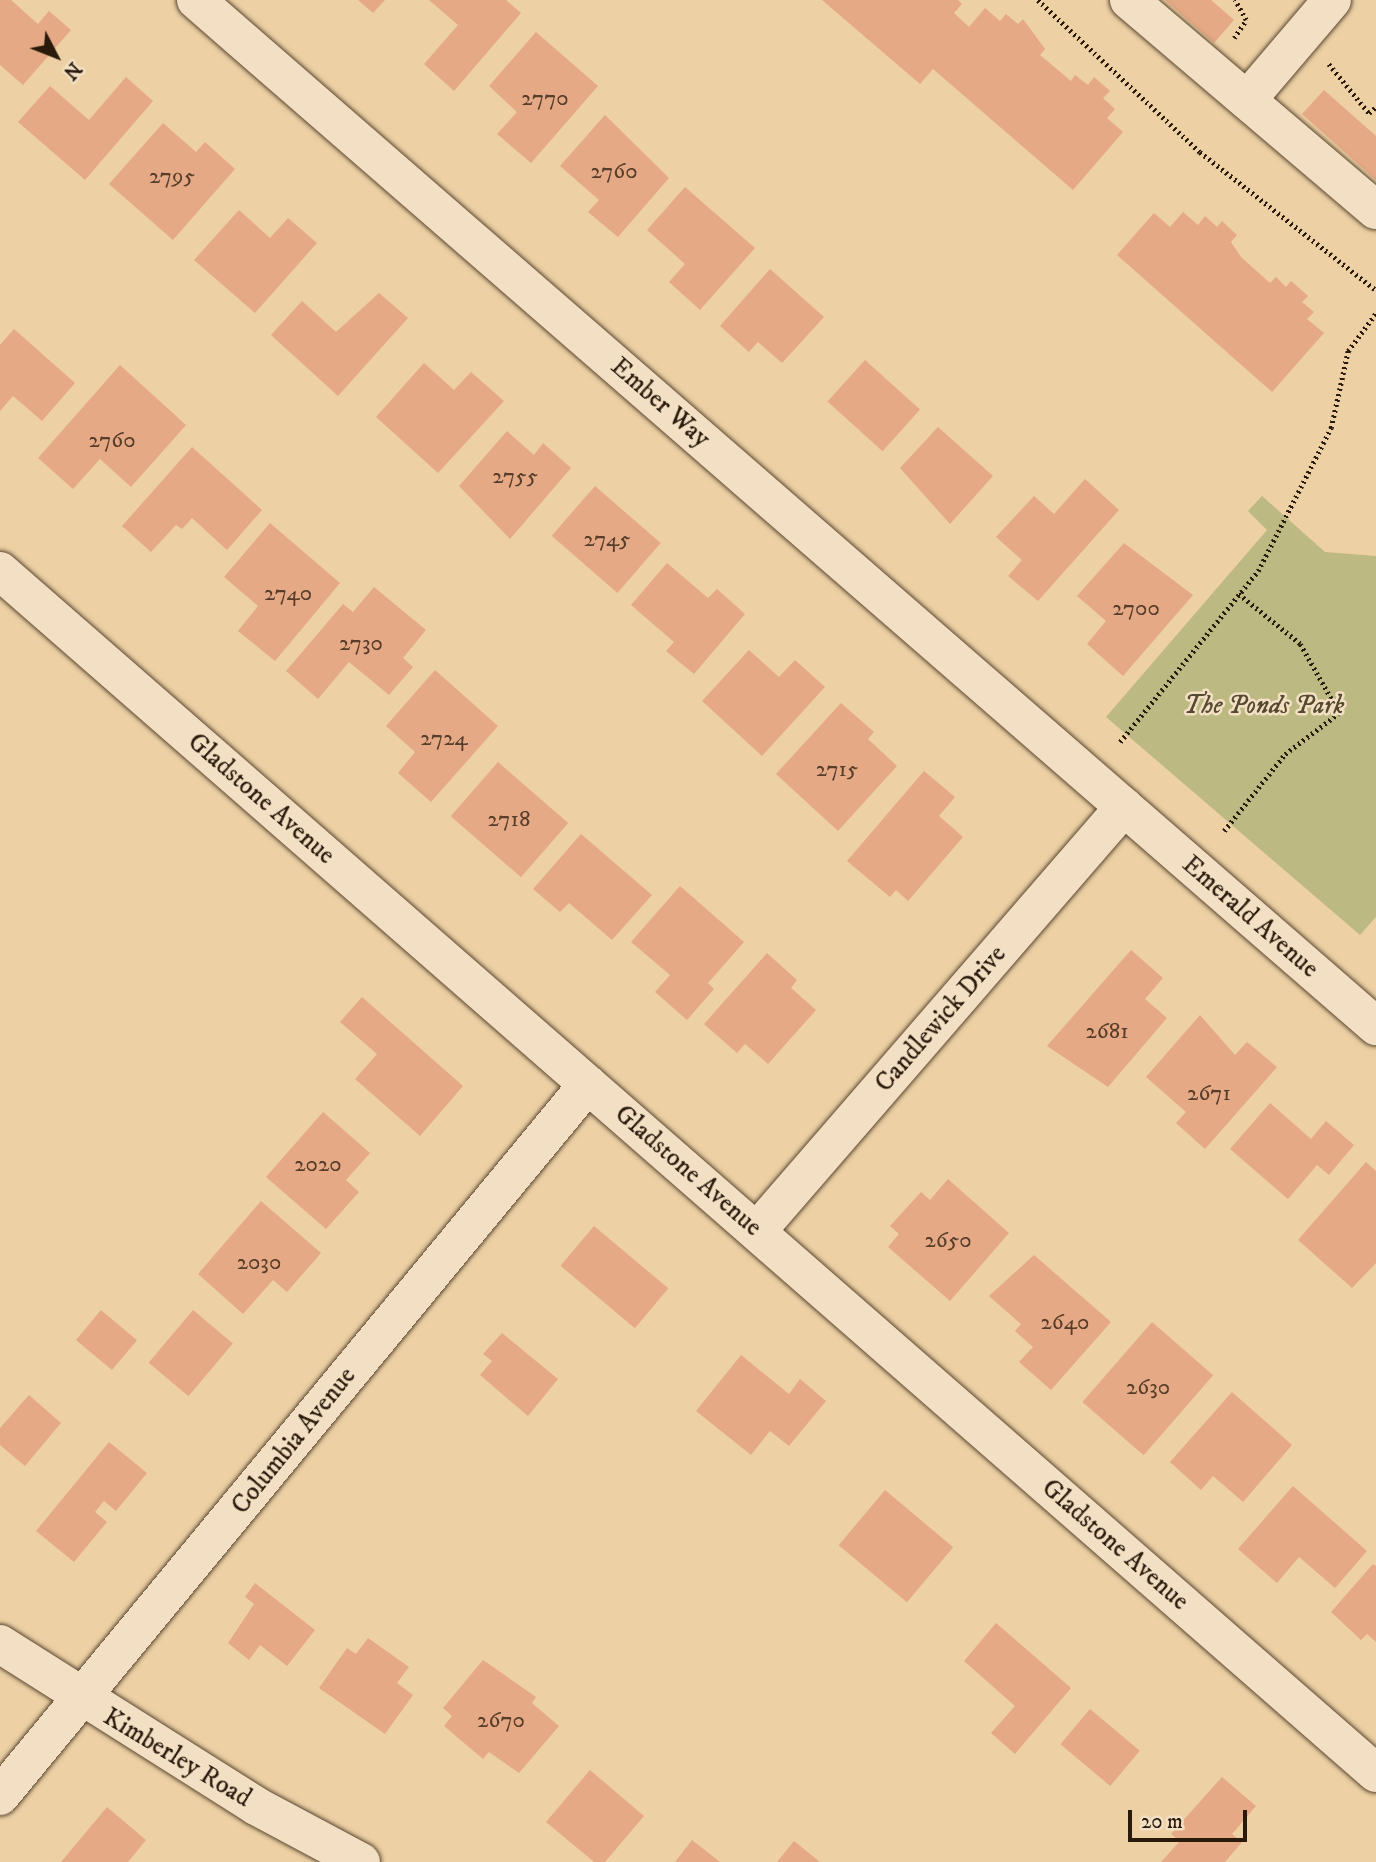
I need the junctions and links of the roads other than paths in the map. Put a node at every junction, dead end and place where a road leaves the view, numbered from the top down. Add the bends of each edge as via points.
1 (196, 0) edge
2 (1129, 0) edge
3 (1332, 0) edge
4 (1247, 100) junction
5 (1376, 210) edge
6 (0, 571) edge
7 (1124, 807) junction
8 (1376, 1026) edge
9 (588, 1084) junction
10 (757, 1231) junction
11 (0, 1644) edge
12 (81, 1699) junction
13 (1376, 1773) edge
14 (0, 1796) edge
15 (361, 1862) edge

1 - 7 street, Ember Way
2 - 4 street
3 - 4 street
4 - 5 street
6 - 9 street, Gladstone Avenue
7 - 8 street, Emerald Avenue
7 - 10 street, Candlewick Drive
9 - 10 street, Gladstone Avenue
9 - 12 street, Columbia Avenue
10 - 13 street, Gladstone Avenue
11 - 12 street, Kimberley Road
12 - 14 street, Columbia Avenue
12 - 15 street, Kimberley Road

